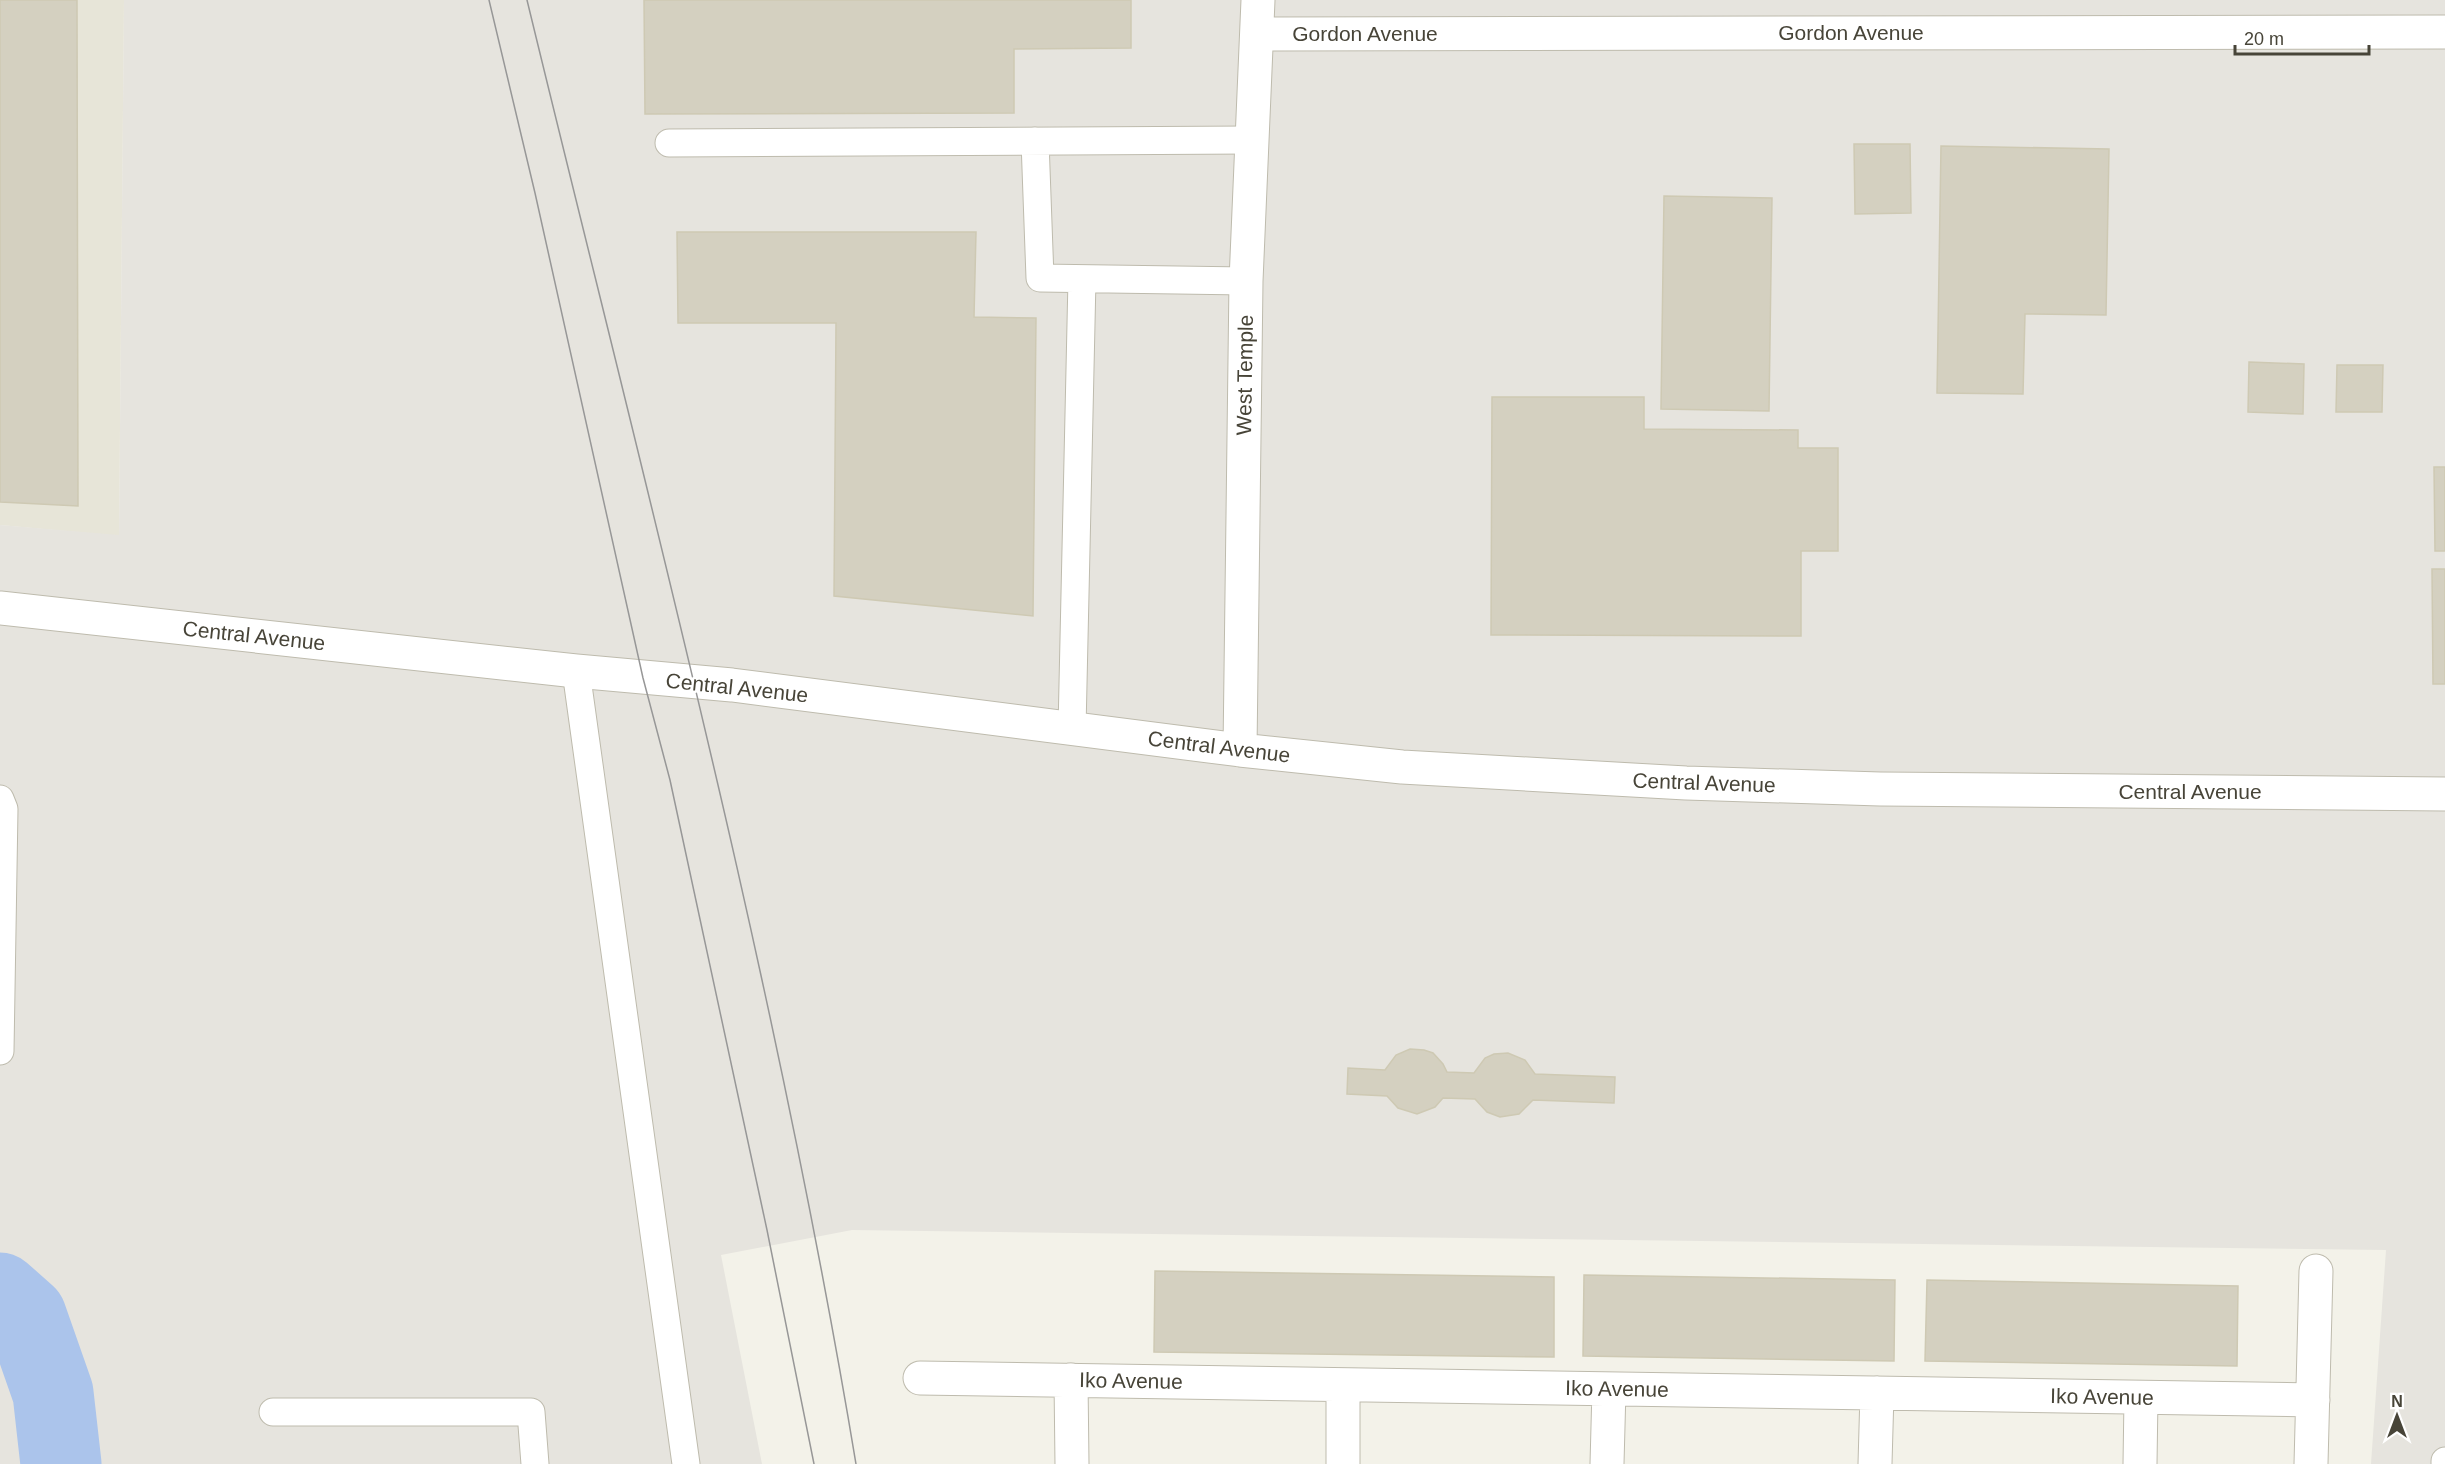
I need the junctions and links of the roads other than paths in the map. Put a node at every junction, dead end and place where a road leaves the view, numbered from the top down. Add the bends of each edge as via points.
1 (1258, 0) edge
2 (2445, 32) edge
3 (1257, 34) junction
4 (1252, 140) junction
5 (1035, 141) junction
6 (669, 143) dead end
7 (1082, 279) junction
8 (1246, 281) junction
9 (0, 608) edge
10 (576, 671) junction
11 (1072, 729) junction
12 (1240, 750) junction
13 (2445, 794) edge
14 (0, 799) edge
15 (0, 1051) edge
16 (2316, 1271) dead end
17 (920, 1378) dead end
18 (1071, 1380) junction
19 (1343, 1384) junction
20 (1609, 1389) junction
21 (1877, 1394) junction
22 (2141, 1398) junction
23 (2313, 1400) junction
24 (273, 1412) dead end
25 (536, 1464) edge
26 (686, 1464) edge
27 (1072, 1464) edge
28 (1343, 1464) edge
29 (1607, 1464) edge
30 (1875, 1464) edge
31 (2140, 1464) edge
32 (2311, 1464) edge

1 - 3 street, West Temple
2 - 3 street, Gordon Avenue
3 - 4 street, West Temple
4 - 5 lane
4 - 8 street, West Temple
5 - 6 lane
5 - 7 lane via 1040,278
7 - 8 lane
7 - 11 lane
8 - 12 street, West Temple
9 - 10 street, Central Avenue
10 - 11 street, Central Avenue via 732,686
10 - 26 lane
11 - 12 street, Central Avenue
12 - 13 street, Central Avenue via 1402,767 1686,783 1880,789
14 - 15 lane via 4,809
16 - 23 street
17 - 18 street, Iko Avenue
18 - 19 street, Iko Avenue
18 - 27 street
19 - 20 street, Iko Avenue
19 - 28 street
20 - 21 street, Iko Avenue
20 - 29 street
21 - 22 street, Iko Avenue
21 - 30 street
22 - 23 street, Iko Avenue
22 - 31 street
23 - 32 street
24 - 25 lane via 531,1412

